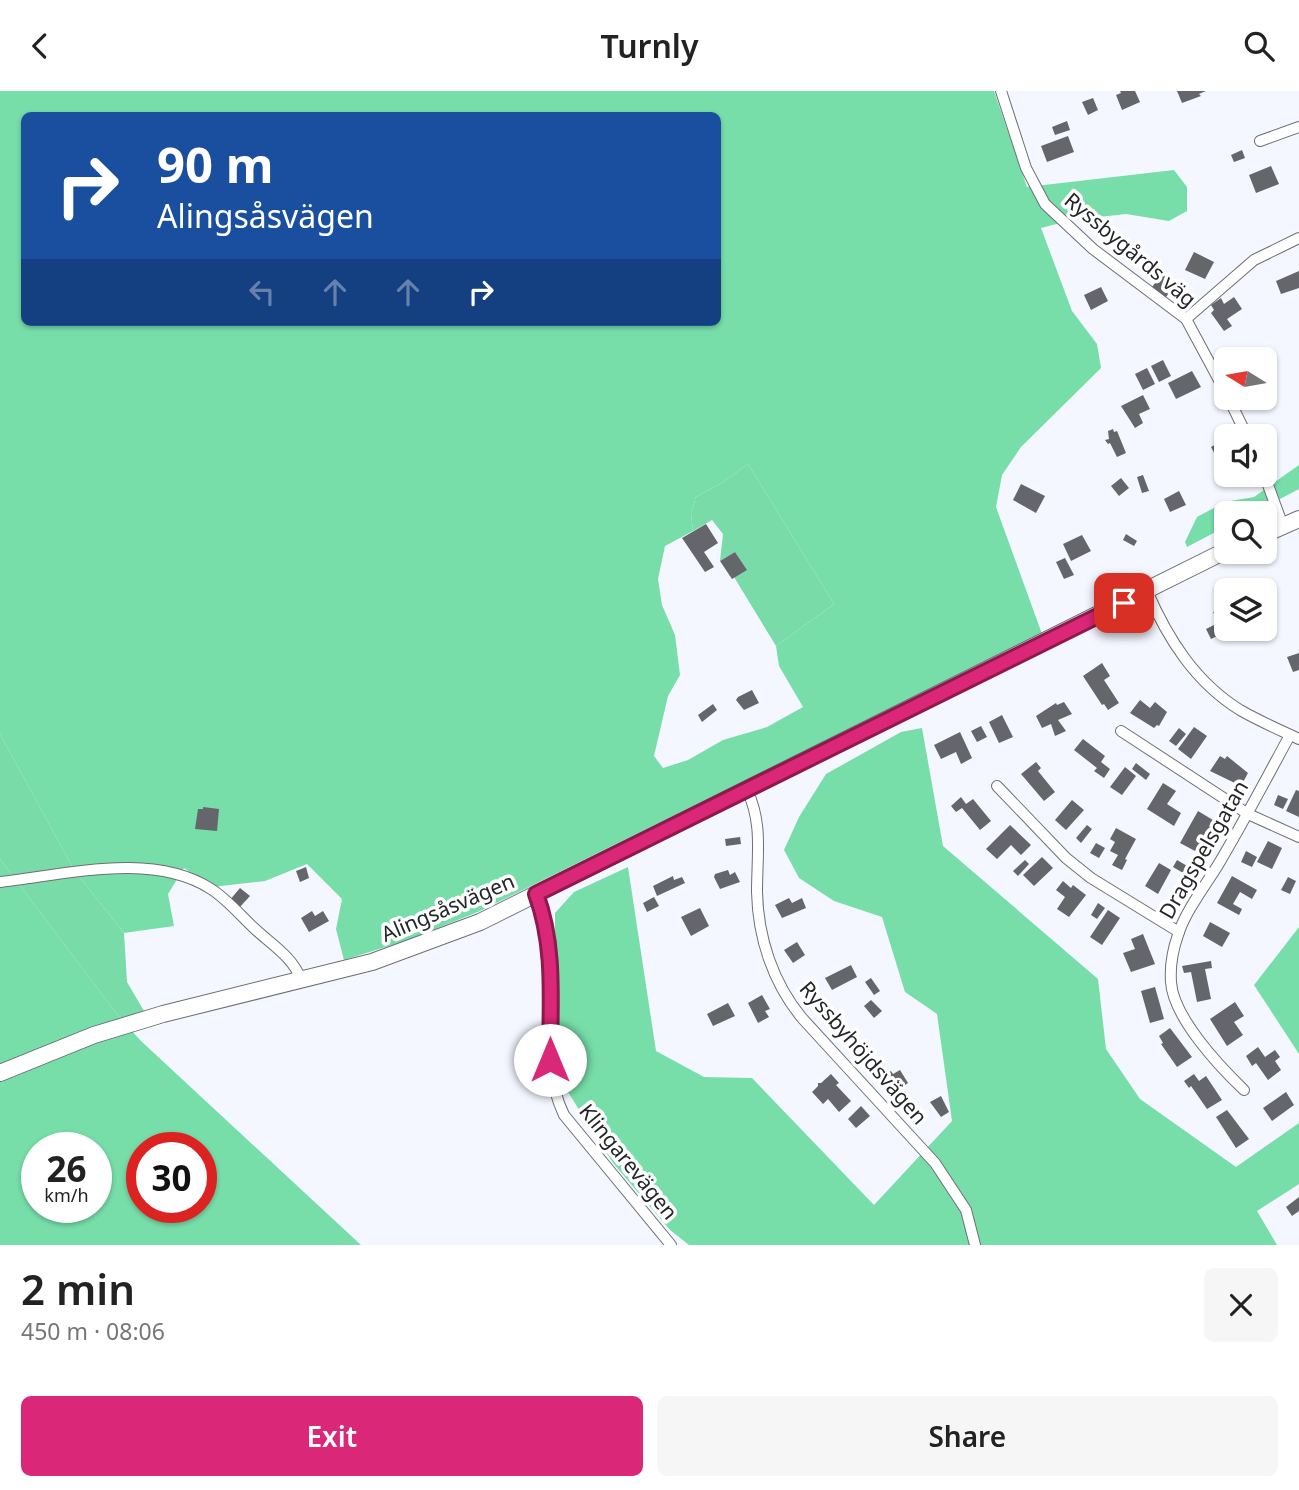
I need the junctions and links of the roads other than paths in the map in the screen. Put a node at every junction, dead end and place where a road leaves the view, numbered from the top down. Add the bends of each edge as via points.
1 (1001, 91) edge
2 (1299, 127) edge
3 (1260, 141) dead end
4 (1299, 238) edge
5 (1185, 319) junction
6 (1214, 372) edge
7 (1269, 487) edge
8 (1299, 519) edge
9 (1283, 526) junction
10 (1277, 529) edge
11 (1214, 558) edge
12 (1147, 591) junction
13 (1121, 731) dead end
14 (1294, 737) edge
15 (997, 786) dead end
16 (747, 789) junction
17 (1248, 814) junction
18 (1299, 837) edge
19 (0, 882) edge
20 (536, 894) junction
21 (1179, 932) junction
22 (301, 980) junction
23 (0, 1073) edge
24 (1244, 1090) dead end
25 (671, 1245) edge
26 (975, 1245) edge

1 - 5 street, Ryssbygårds väg via 1026,167 1045,204 1093,249
2 - 3 street
4 - 5 street via 1254,260
5 - 6 street, Ryssbygårds väg
7 - 9 street
8 - 9 main road
9 - 10 main road
11 - 12 main road, Alingsåsvägen
12 - 14 street via 1187,664 1239,710
12 - 16 main road, Alingsåsvägen
13 - 17 street
14 - 17 street, Dragspelsgatan
15 - 21 street via 1066,858
16 - 20 main road, Alingsåsvägen
16 - 26 street, Ryssbyhöjdsvägen via 759,826 761,927 784,995 935,1164 966,1210
17 - 18 street
17 - 21 street, Dragspelsgatan
19 - 22 street via 104,869 178,874 212,890 293,963
20 - 22 main road, Alingsåsvägen via 400,953
20 - 25 street, Klingarevägen via 551,966 550,1060 555,1097 564,1115
21 - 24 street, Dragspelsgatan via 1171,965 1175,1000
22 - 23 main road, Alingsåsvägen via 94,1035

